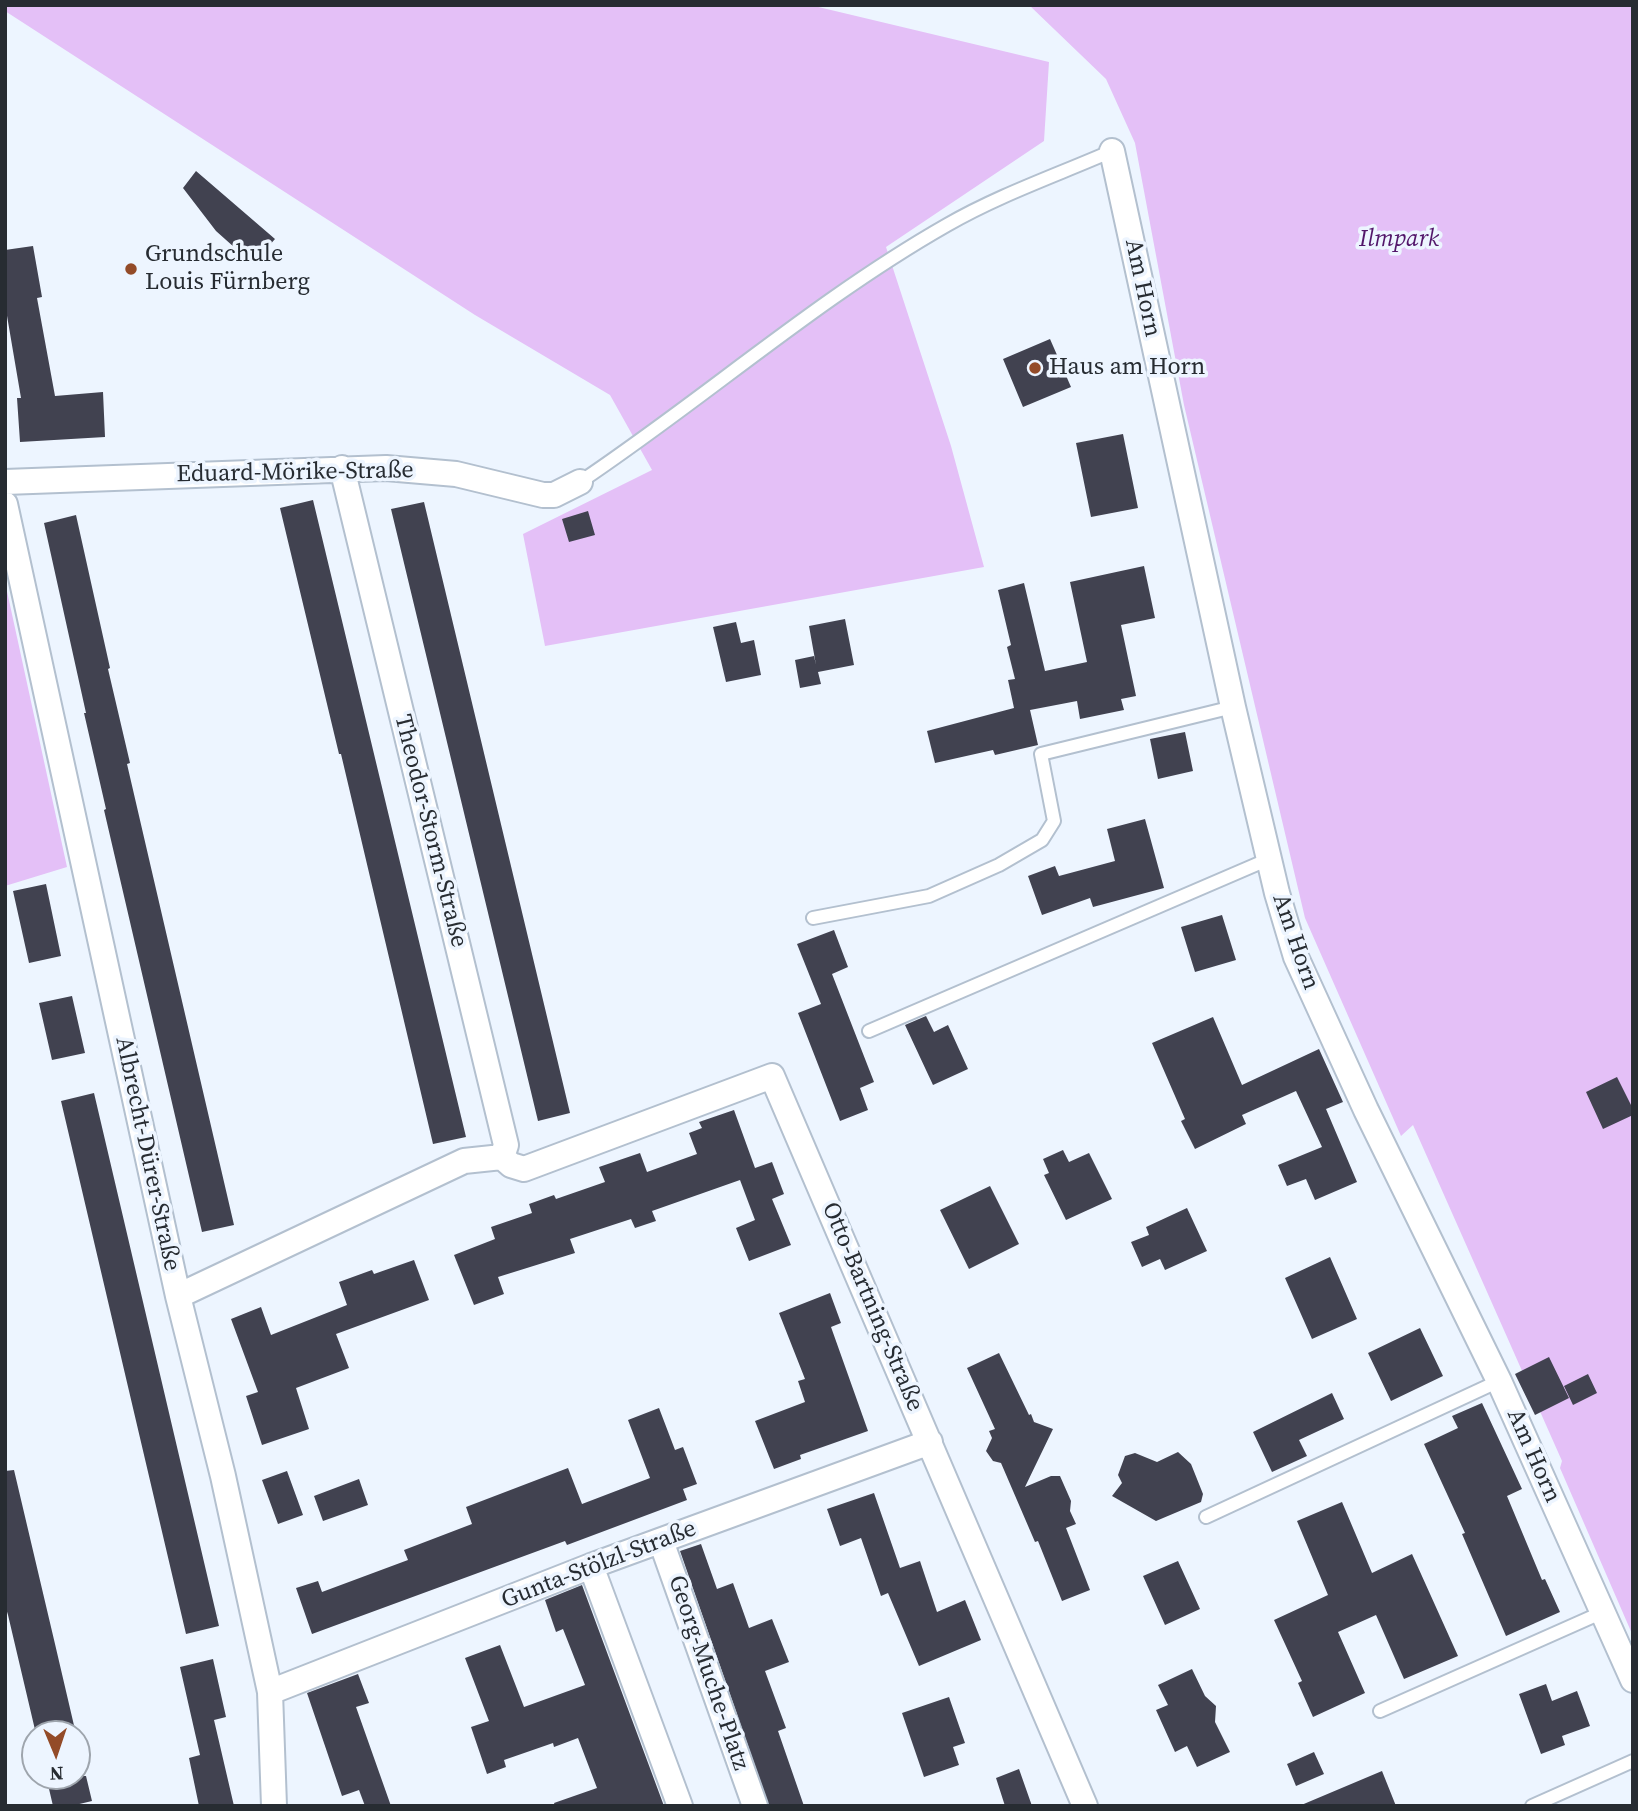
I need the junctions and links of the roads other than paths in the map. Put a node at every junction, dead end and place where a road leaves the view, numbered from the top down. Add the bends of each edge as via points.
1 (1112, 151) joint
2 (342, 468) junction
3 (5, 482) edge
4 (580, 482) joint
5 (5, 504) edge
6 (1233, 707) junction
7 (1269, 859) junction
8 (813, 918) dead end
9 (869, 1031) dead end
10 (502, 1157) junction
11 (178, 1296) junction
12 (1499, 1381) junction
13 (930, 1442) junction
14 (1206, 1517) dead end
15 (661, 1541) junction
16 (591, 1566) junction
17 (1603, 1612) junction
18 (1633, 1680) edge
19 (270, 1692) junction
20 (1380, 1711) dead end
21 (1633, 1761) edge
22 (274, 1806) edge
23 (680, 1806) edge
24 (755, 1806) edge
25 (1086, 1806) edge
26 (1532, 1806) edge

1 - 4 lane via 946,226 845,289
1 - 6 street, Am Horn
2 - 3 street, Eduard-Mörike-Straße
2 - 4 street, Eduard-Mörike-Straße via 456,474 543,495 554,495
2 - 10 street, Theodor-Storm-Straße via 506,1145
5 - 11 street, Albrecht-Dürer-Straße
6 - 7 street, Am Horn
6 - 8 lane via 1041,754 1054,821 1042,840 929,896
7 - 9 lane
7 - 12 street, Am Horn via 1296,957
10 - 11 street via 464,1161
10 - 13 street, Otto-Bartning-Straße via 524,1169 772,1076
11 - 19 street, Albrecht-Dürer-Straße
12 - 14 lane
12 - 17 street, Am Horn
13 - 15 street, Gunta-Stölzl-Straße
13 - 25 street, Otto-Bartning-Straße
15 - 16 street, Gunta-Stölzl-Straße
15 - 24 street, Georg-Muche-Platz
16 - 19 street, Gunta-Stölzl-Straße
16 - 23 street
17 - 18 street, Am Horn
17 - 20 lane
19 - 22 street, Albrecht-Dürer-Straße
21 - 26 lane

